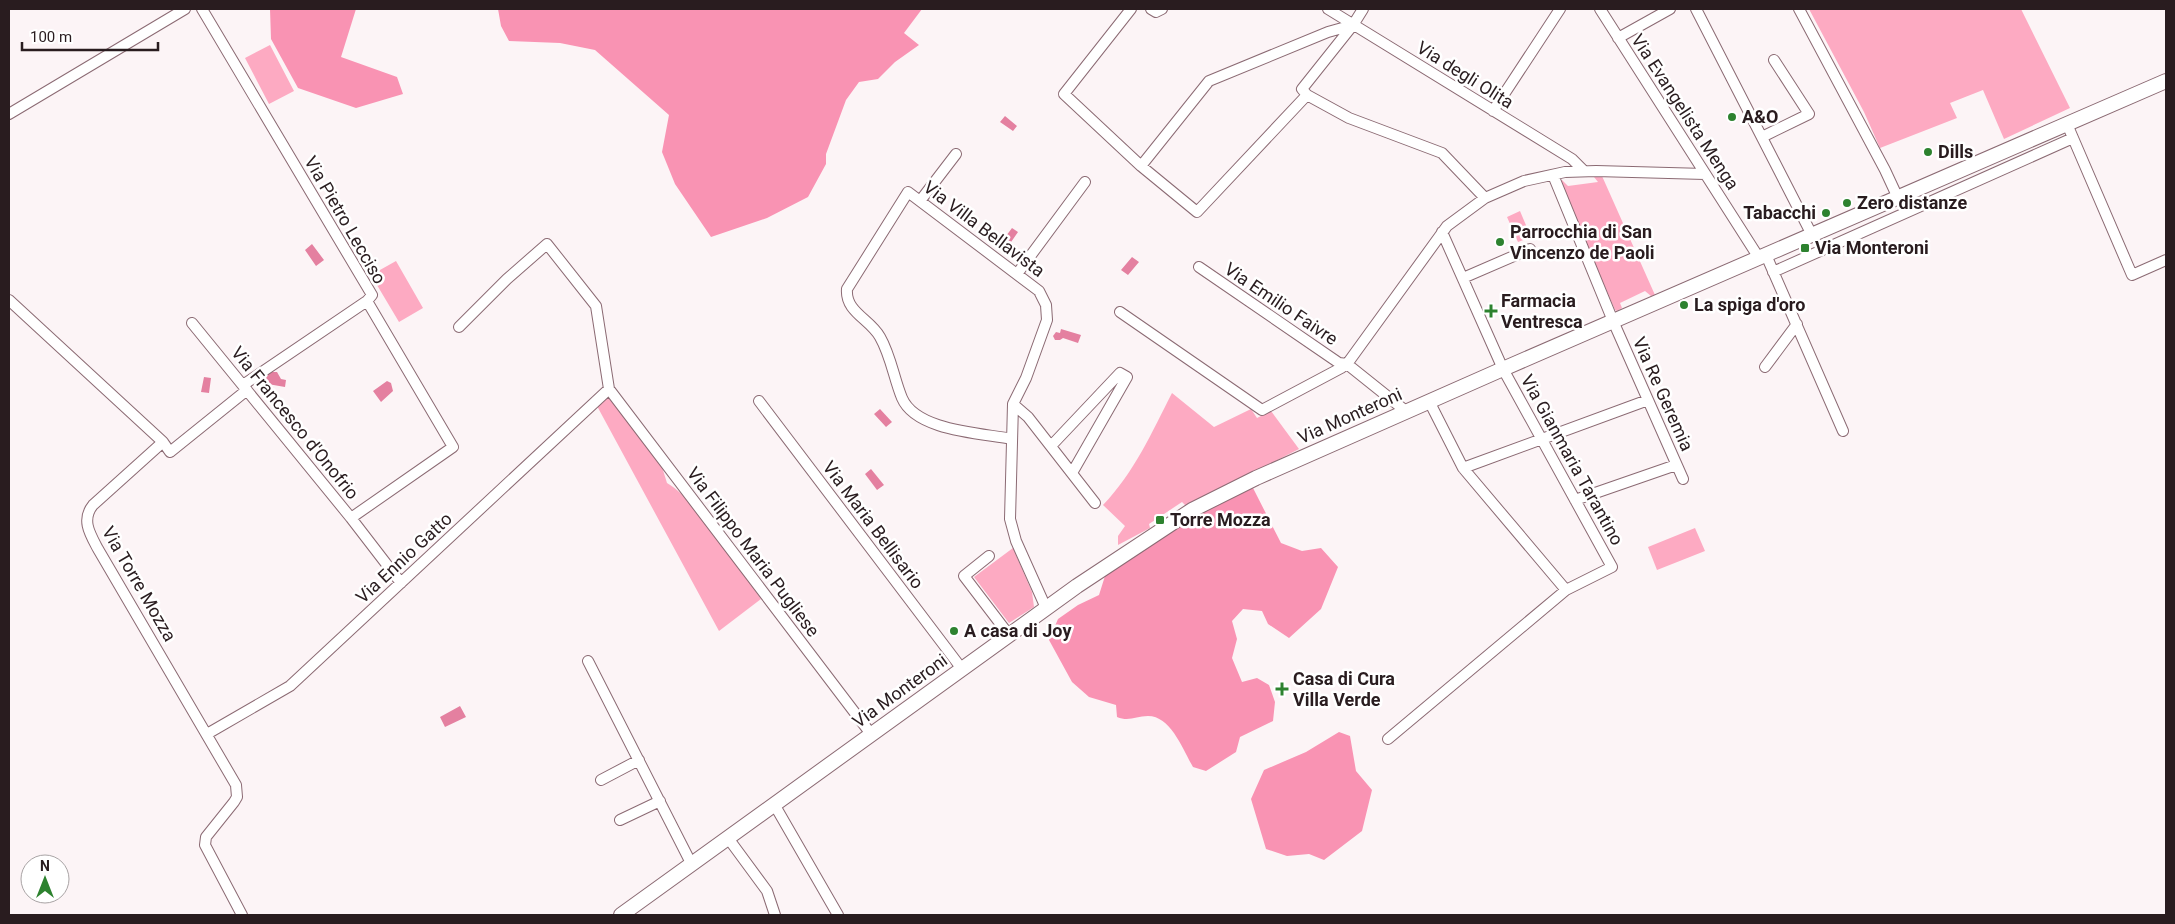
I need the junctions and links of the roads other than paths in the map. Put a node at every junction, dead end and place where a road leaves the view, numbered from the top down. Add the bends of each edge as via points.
1 (185, 9) edge
2 (202, 9) edge
3 (1131, 9) edge
4 (1151, 9) edge
5 (1162, 9) edge
6 (1328, 9) edge
7 (1363, 9) edge
8 (1560, 9) edge
9 (1600, 9) edge
10 (1670, 9) edge
11 (1696, 9) edge
12 (1799, 9) edge
13 (1352, 25) junction
14 (1618, 38) junction
15 (1774, 60) dead end
16 (2166, 80) edge
17 (1307, 95) junction
18 (1493, 111) junction
19 (9, 114) edge
20 (2067, 124) junction
21 (1762, 137) junction
22 (2073, 138) junction
23 (956, 154) dead end
24 (1141, 166) junction
25 (1584, 171) junction
26 (1705, 174) junction
27 (1552, 175) junction
28 (1085, 182) dead end
29 (1485, 198) junction
30 (1898, 198) junction
31 (920, 201) junction
32 (1442, 232) junction
33 (1812, 235) junction
34 (1530, 249) dead end
35 (1763, 256) junction
36 (2166, 260) edge
37 (1199, 267) dead end
38 (1773, 272) junction
39 (1017, 274) junction
40 (1463, 278) junction
41 (9, 300) edge
42 (367, 300) junction
43 (1120, 312) dead end
44 (1613, 321) junction
45 (192, 324) dead end
46 (1797, 324) junction
47 (459, 327) dead end
48 (1346, 364) junction
49 (1765, 367) dead end
50 (1504, 369) junction
51 (245, 388) junction
52 (609, 389) junction
53 (1648, 400) junction
54 (759, 401) dead end
55 (1429, 401) junction
56 (1012, 404) junction
57 (1406, 412) junction
58 (1843, 431) dead end
59 (1012, 438) junction
60 (1542, 439) junction
61 (163, 442) junction
62 (1051, 446) junction
63 (453, 447) joint
64 (1676, 464) junction
65 (1463, 468) junction
66 (1072, 473) junction
67 (1683, 480) dead end
68 (1575, 500) junction
69 (1095, 503) dead end
70 (351, 518) junction
71 (989, 556) dead end
72 (401, 583) junction
73 (1566, 590) junction
74 (1046, 608) junction
75 (1009, 635) junction
76 (588, 661) dead end
77 (962, 669) junction
78 (207, 734) junction
79 (871, 734) junction
80 (1388, 739) dead end
81 (639, 760) junction
82 (601, 780) dead end
83 (660, 801) junction
84 (774, 804) junction
85 (620, 820) dead end
86 (728, 838) junction
87 (692, 864) junction
88 (242, 915) edge
89 (621, 915) edge
90 (775, 915) edge
91 (838, 915) edge

1 - 19 street
2 - 42 street, Via Pietro Lecciso via 372,295
3 - 24 street via 1064,94
4 - 5 street via 1156,12
6 - 13 street, Via degli Olita
7 - 13 street
8 - 18 street
9 - 14 street, Via Evangelista Menga
10 - 14 street
11 - 21 street
12 - 30 street
13 - 17 street via 1302,89
13 - 18 street, Via degli Olita
13 - 24 street via 1209,81
14 - 26 street, Via Evangelista Menga
15 - 21 street via 1809,114
16 - 20 main road, Via Monteroni
17 - 24 street via 1197,212
17 - 29 street via 1348,118 1442,153
18 - 25 street, Via degli Olita via 1572,159
20 - 22 street
20 - 30 main road, Via Monteroni
21 - 33 street
22 - 36 street via 2132,275
22 - 38 street
23 - 31 street
25 - 26 street
25 - 27 street
26 - 35 street, Via Evangelista Menga
27 - 29 street via 1524,181
27 - 44 street, Via Re Geremia
28 - 39 street
29 - 32 street
30 - 33 main road, Via Monteroni
31 - 39 street, Via Villa Bellavista
31 - 59 street, Via Villa Bellavista via 908,192 847,289 846,297 850,306 880,336 902,400 912,412 925,422
32 - 40 street, Via Gianmaria Tarantino
32 - 48 street
33 - 35 main road, Via Monteroni
34 - 40 street
35 - 38 street, Via Evangelista Menga
35 - 44 main road, Via Monteroni
37 - 48 street, Via Emilio Faivre via 1339,363
38 - 46 street, Via Evangelista Menga
39 - 56 street, Via Villa Bellavista via 1039,291 1046,305 1047,320 1026,378
40 - 50 street, Via Gianmaria Tarantino
41 - 61 street
42 - 51 street
42 - 63 street, Via Pietro Lecciso
43 - 48 street via 1262,410
44 - 50 main road, Via Monteroni
44 - 53 street, Via Re Geremia
45 - 51 street, Via Francesco d'Onofrio
46 - 49 street
46 - 58 street, Via Evangelista Menga
47 - 52 street via 547,244 596,306
48 - 57 street, Via Emilio Faivre
50 - 55 main road, Via Monteroni
50 - 60 street, Via Gianmaria Tarantino
51 - 61 street via 170,452
51 - 70 street, Via Francesco d'Onofrio
52 - 72 street, Via Ennio Gatto
52 - 79 street, Via Filippo Maria Pugliese
53 - 60 street
53 - 64 street, Via Re Geremia
54 - 77 street, Via Maria Bellisario
55 - 57 main road, Via Monteroni
55 - 65 street
56 - 59 street, Via Villa Bellavista
56 - 62 street via 1028,417
57 - 74 main road, Via Monteroni via 1192,510
59 - 74 street, Via Villa Bellavista via 1010,519 1016,541
60 - 65 street
60 - 68 street, Via Gianmaria Tarantino
61 - 78 street, Via Torre Mozza via 93,504 86,520 98,549
62 - 66 street
62 - 66 street via 1120,373 1127,377
63 - 70 street, Via Francesco d'Onofrio
64 - 67 street, Via Re Geremia
64 - 68 street
65 - 73 street
66 - 69 street
68 - 73 street, Via Gianmaria Tarantino via 1612,567
70 - 72 street
71 - 75 street via 964,576
72 - 78 street, Via Ennio Gatto via 290,686
73 - 80 street
74 - 75 main road, Via Monteroni
75 - 77 main road, Via Monteroni
76 - 81 street
77 - 79 main road, Via Monteroni
78 - 88 street, Via Torre Mozza via 230,772 237,792 232,806 206,837 205,845
79 - 84 main road, Via Monteroni
81 - 82 street
81 - 83 street
83 - 85 street
83 - 87 street
84 - 86 main road, Via Monteroni
84 - 91 street
86 - 87 main road, Via Monteroni
86 - 90 street via 768,891
87 - 89 main road, Via Monteroni

